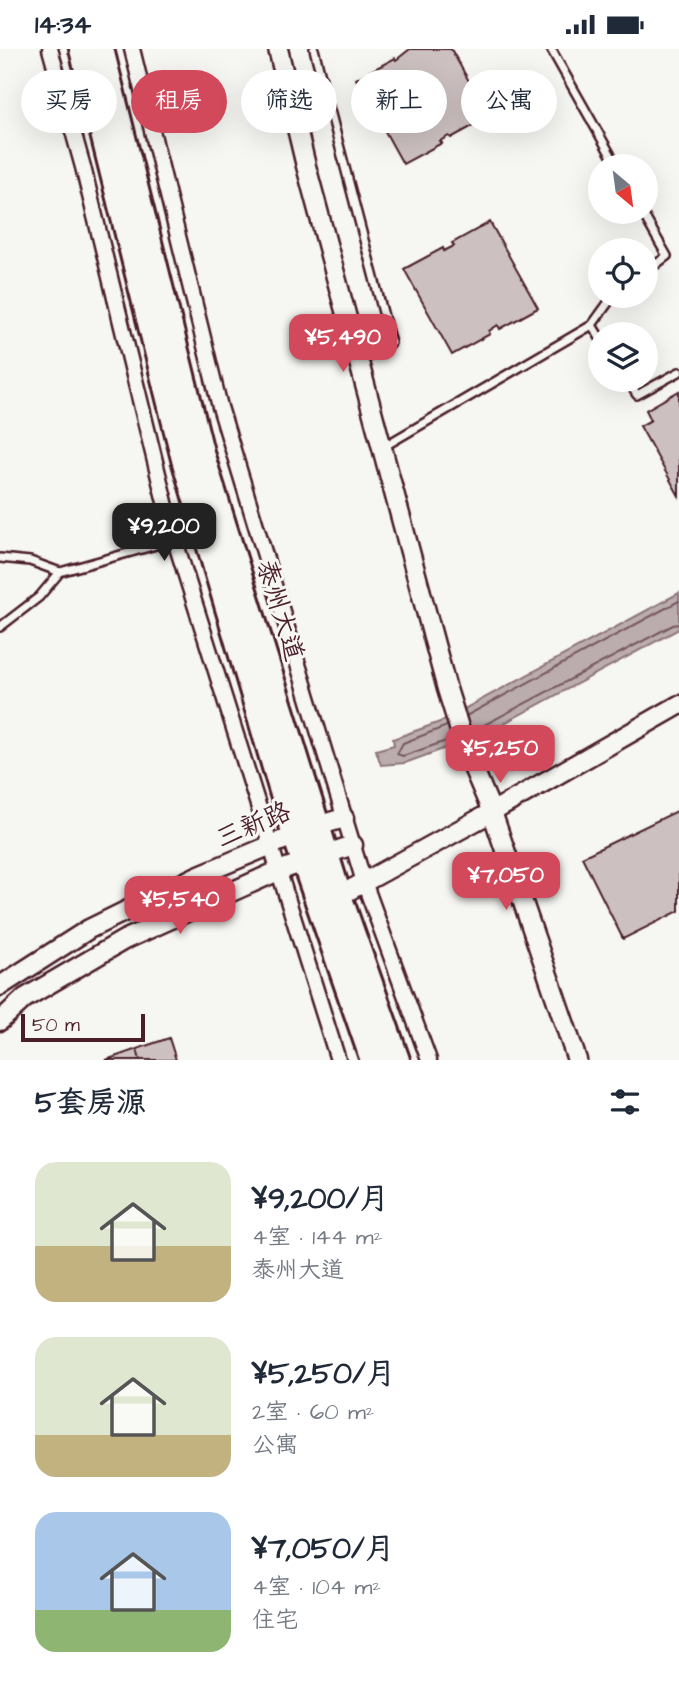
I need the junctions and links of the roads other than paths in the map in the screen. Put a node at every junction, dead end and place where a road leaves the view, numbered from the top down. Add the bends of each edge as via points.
1 (50, 49) edge
2 (82, 49) edge
3 (101, 49) edge
4 (132, 49) edge
5 (278, 49) edge
6 (314, 49) edge
7 (551, 49) edge
8 (610, 154) edge
9 (658, 240) edge
10 (658, 263) edge
11 (588, 327) edge
12 (359, 363) junction
13 (679, 372) edge
14 (658, 384) edge
15 (383, 448) junction
16 (175, 539) junction
17 (0, 558) edge
18 (60, 572) junction
19 (0, 627) edge
20 (679, 705) edge
21 (492, 812) junction
22 (344, 818) junction
23 (306, 830) junction
24 (270, 845) junction
25 (353, 845) junction
26 (316, 860) junction
27 (278, 871) junction
28 (364, 882) junction
29 (339, 896) junction
30 (0, 986) edge
31 (0, 1021) edge
32 (338, 1060) edge
33 (373, 1060) edge
34 (397, 1060) edge
35 (429, 1060) edge
36 (577, 1060) edge

1 - 16 street
2 - 23 highway, 泰州大道 via 184,460
3 - 23 highway, 泰州大道 via 202,456
4 - 22 street via 220,407
5 - 12 street
6 - 12 lane via 391,343
7 - 8 lane
9 - 10 lane via 667,256
11 - 15 lane
12 - 15 street
13 - 14 lane
15 - 21 street via 447,689
16 - 18 lane
16 - 24 street
17 - 18 lane via 30,561
18 - 19 lane via 39,597
20 - 21 street
21 - 28 street
21 - 36 street
22 - 23 street, 三新路
22 - 25 street
23 - 24 street, 三新路
23 - 26 highway, 泰州大道
24 - 27 street
24 - 30 street, 三新路 via 89,929
25 - 26 street, 三新路
25 - 28 street
26 - 27 street, 三新路
26 - 29 highway, 泰州大道
26 - 33 highway, 泰州大道
27 - 31 street, 三新路 via 124,940 25,998
27 - 32 street
28 - 29 street
28 - 35 street
29 - 34 highway, 泰州大道

